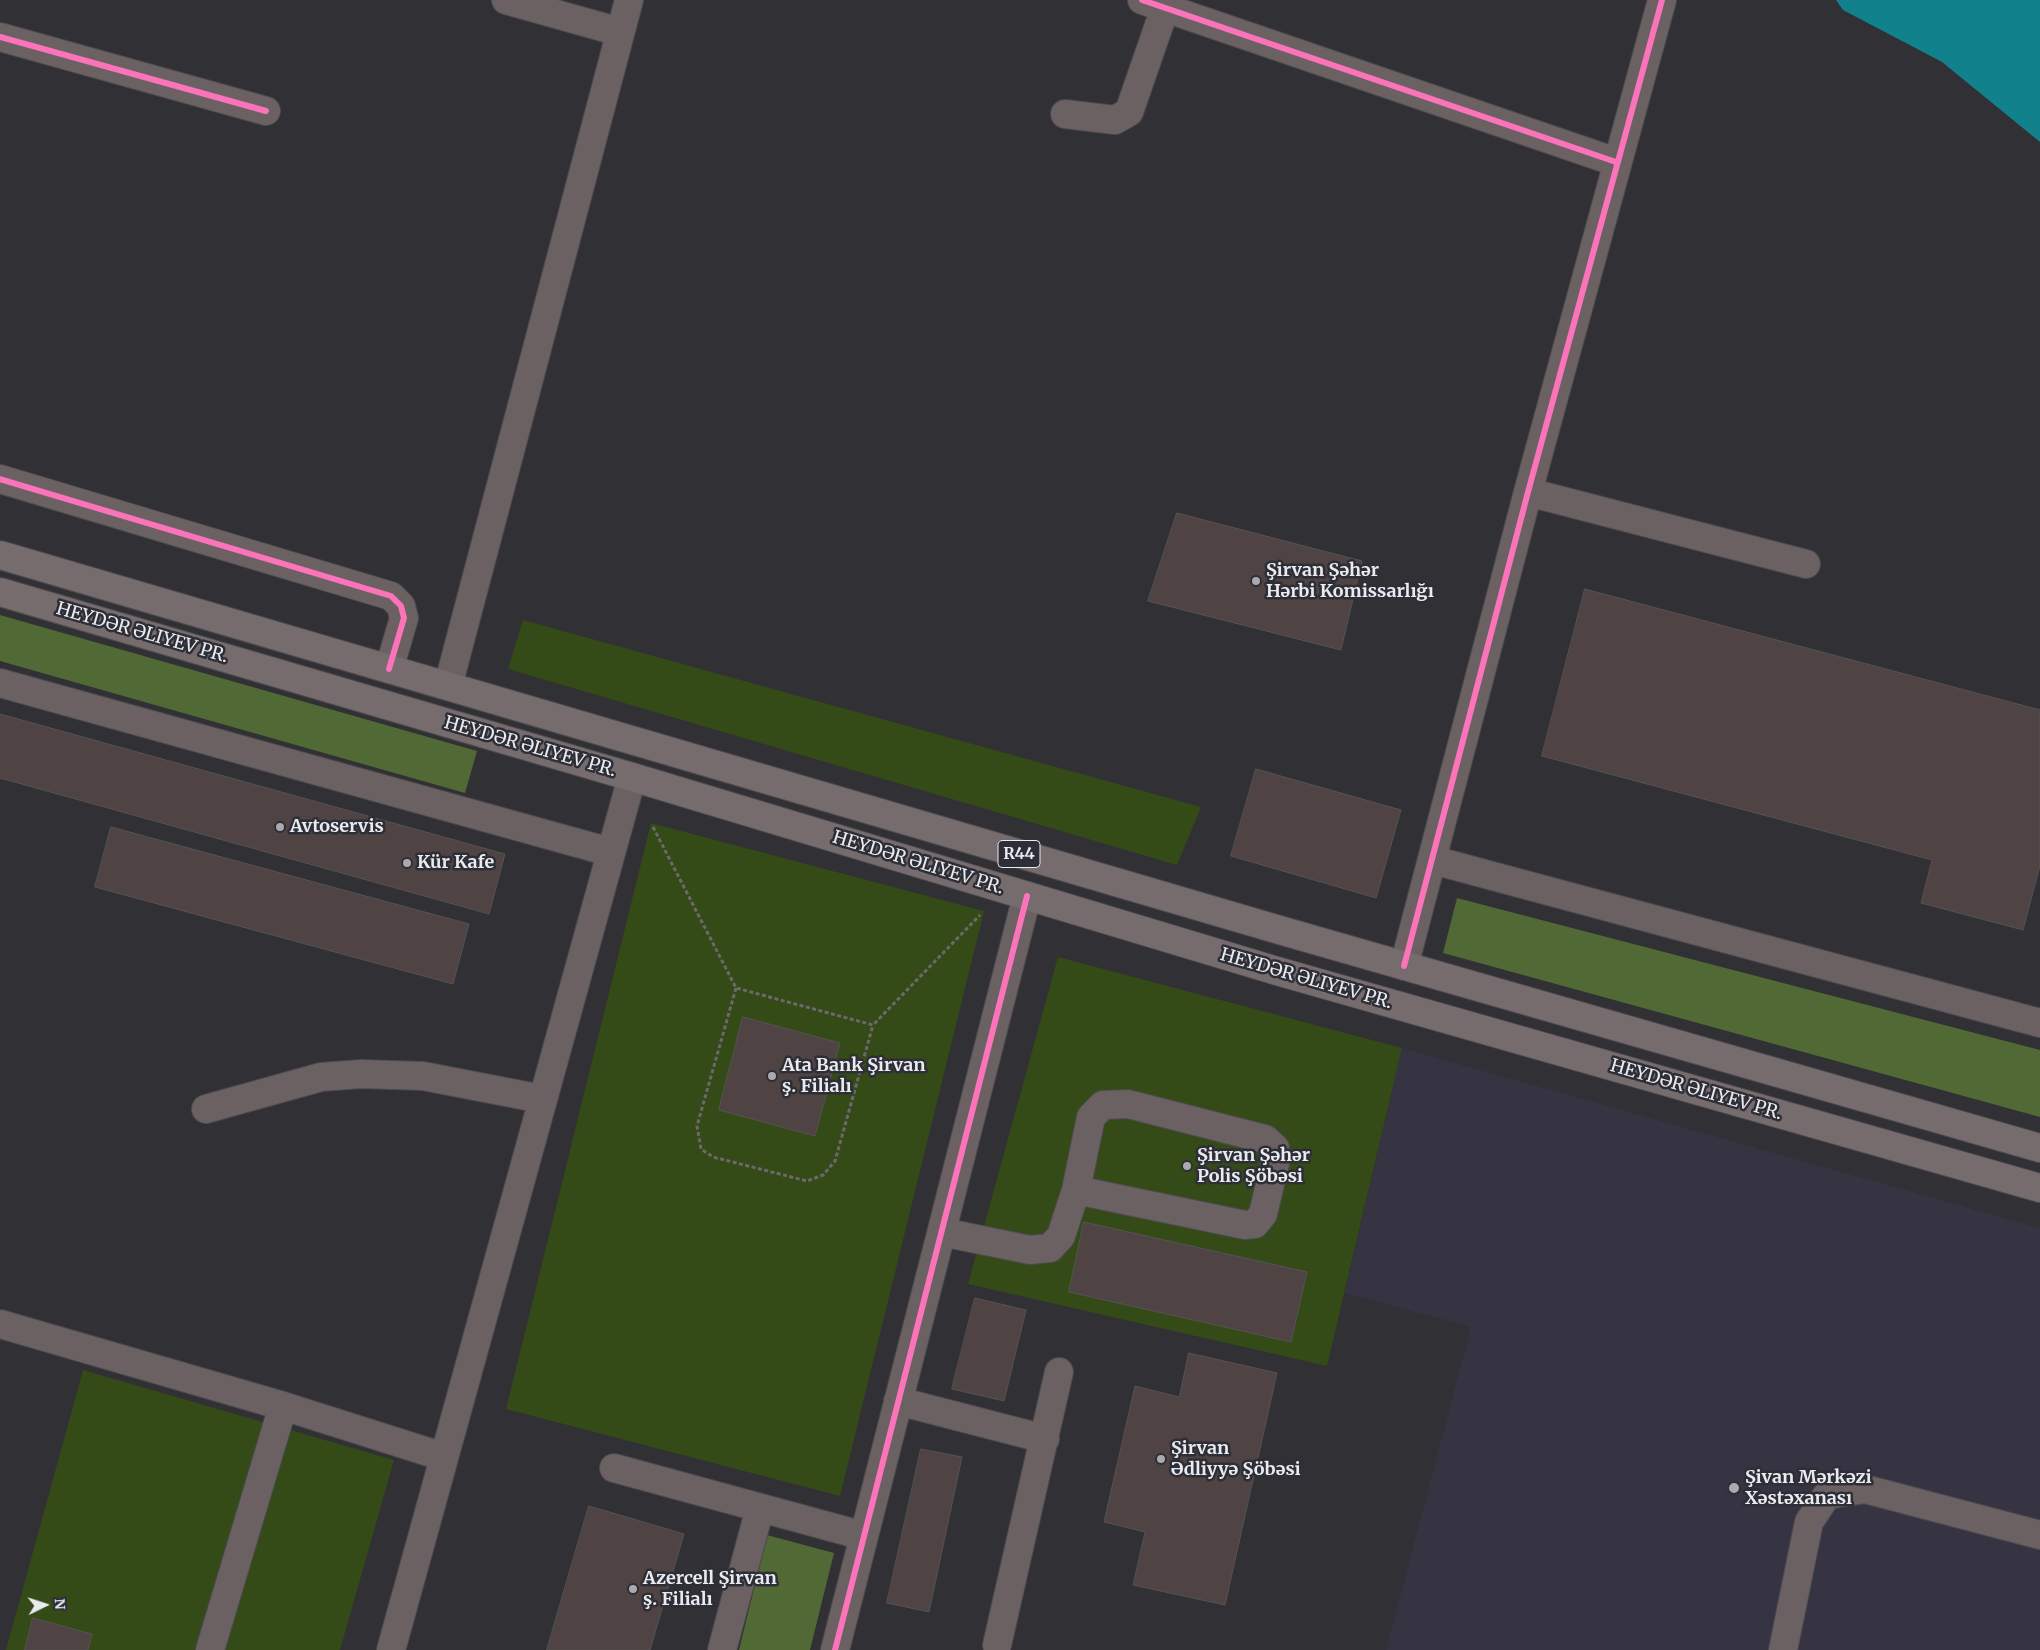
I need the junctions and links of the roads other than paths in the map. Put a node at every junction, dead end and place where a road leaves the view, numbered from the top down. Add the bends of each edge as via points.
1 (506, 0) edge
2 (629, 0) edge
3 (1662, 0) edge
4 (1153, 4) edge
5 (620, 32) junction
6 (0, 37) edge
7 (266, 111) dead end
8 (1065, 114) dead end
9 (1616, 162) junction
10 (0, 479) edge
11 (1528, 492) junction
12 (0, 555) edge
13 (1806, 564) dead end
14 (0, 592) edge
15 (389, 669) junction
16 (0, 683) edge
17 (448, 686) junction
18 (632, 777) junction
19 (610, 852) junction
20 (1433, 860) junction
21 (1027, 896) junction
22 (1404, 966) junction
23 (2040, 1023) edge
24 (542, 1099) junction
25 (206, 1109) dead end
26 (2040, 1148) edge
27 (2040, 1188) edge
28 (1076, 1190) junction
29 (942, 1232) junction
30 (0, 1324) edge
31 (1059, 1372) dead end
32 (898, 1401) junction
33 (283, 1406) junction
34 (1045, 1438) junction
35 (444, 1457) junction
36 (614, 1468) dead end
37 (760, 1508) junction
38 (2040, 1535) edge
39 (864, 1536) junction
40 (997, 1645) dead end
41 (210, 1650) edge
42 (391, 1650) edge
43 (722, 1650) edge
44 (835, 1650) edge
45 (1783, 1650) edge

1 - 5 street
2 - 5 street
3 - 9 street
4 - 8 street via 1129,112 1115,120
4 - 9 street
5 - 17 street
6 - 7 street
9 - 11 street
10 - 15 street via 392,596 401,606 404,618
11 - 13 street
11 - 20 street
12 - 15 main road, HEYDƏR ƏLIYEV PR. / R44
14 - 18 main road, HEYDƏR ƏLIYEV PR. / R44
15 - 17 main road, HEYDƏR ƏLIYEV PR. / R44
16 - 19 street
17 - 22 main road, HEYDƏR ƏLIYEV PR. / R44
18 - 19 street
18 - 21 main road, HEYDƏR ƏLIYEV PR. / R44
19 - 24 street
20 - 22 street
20 - 23 street
21 - 27 main road, HEYDƏR ƏLIYEV PR. / R44 via 1276,971
21 - 29 street
22 - 26 main road, HEYDƏR ƏLIYEV PR. / R44
24 - 25 street via 423,1076 361,1074 321,1077
24 - 35 street
28 - 28 street via 1091,1117 1104,1105 1128,1104 1265,1139 1275,1148 1276,1159 1262,1214 1256,1224 1245,1225
28 - 29 street via 1061,1236 1050,1248 1030,1250
29 - 32 street
30 - 33 street
31 - 34 street
32 - 34 street
32 - 39 street
33 - 35 street
33 - 41 street
34 - 40 street
35 - 42 street
36 - 37 street
37 - 39 street
37 - 43 street
38 - 45 street via 1865,1488 1827,1495 1809,1522
39 - 44 street

